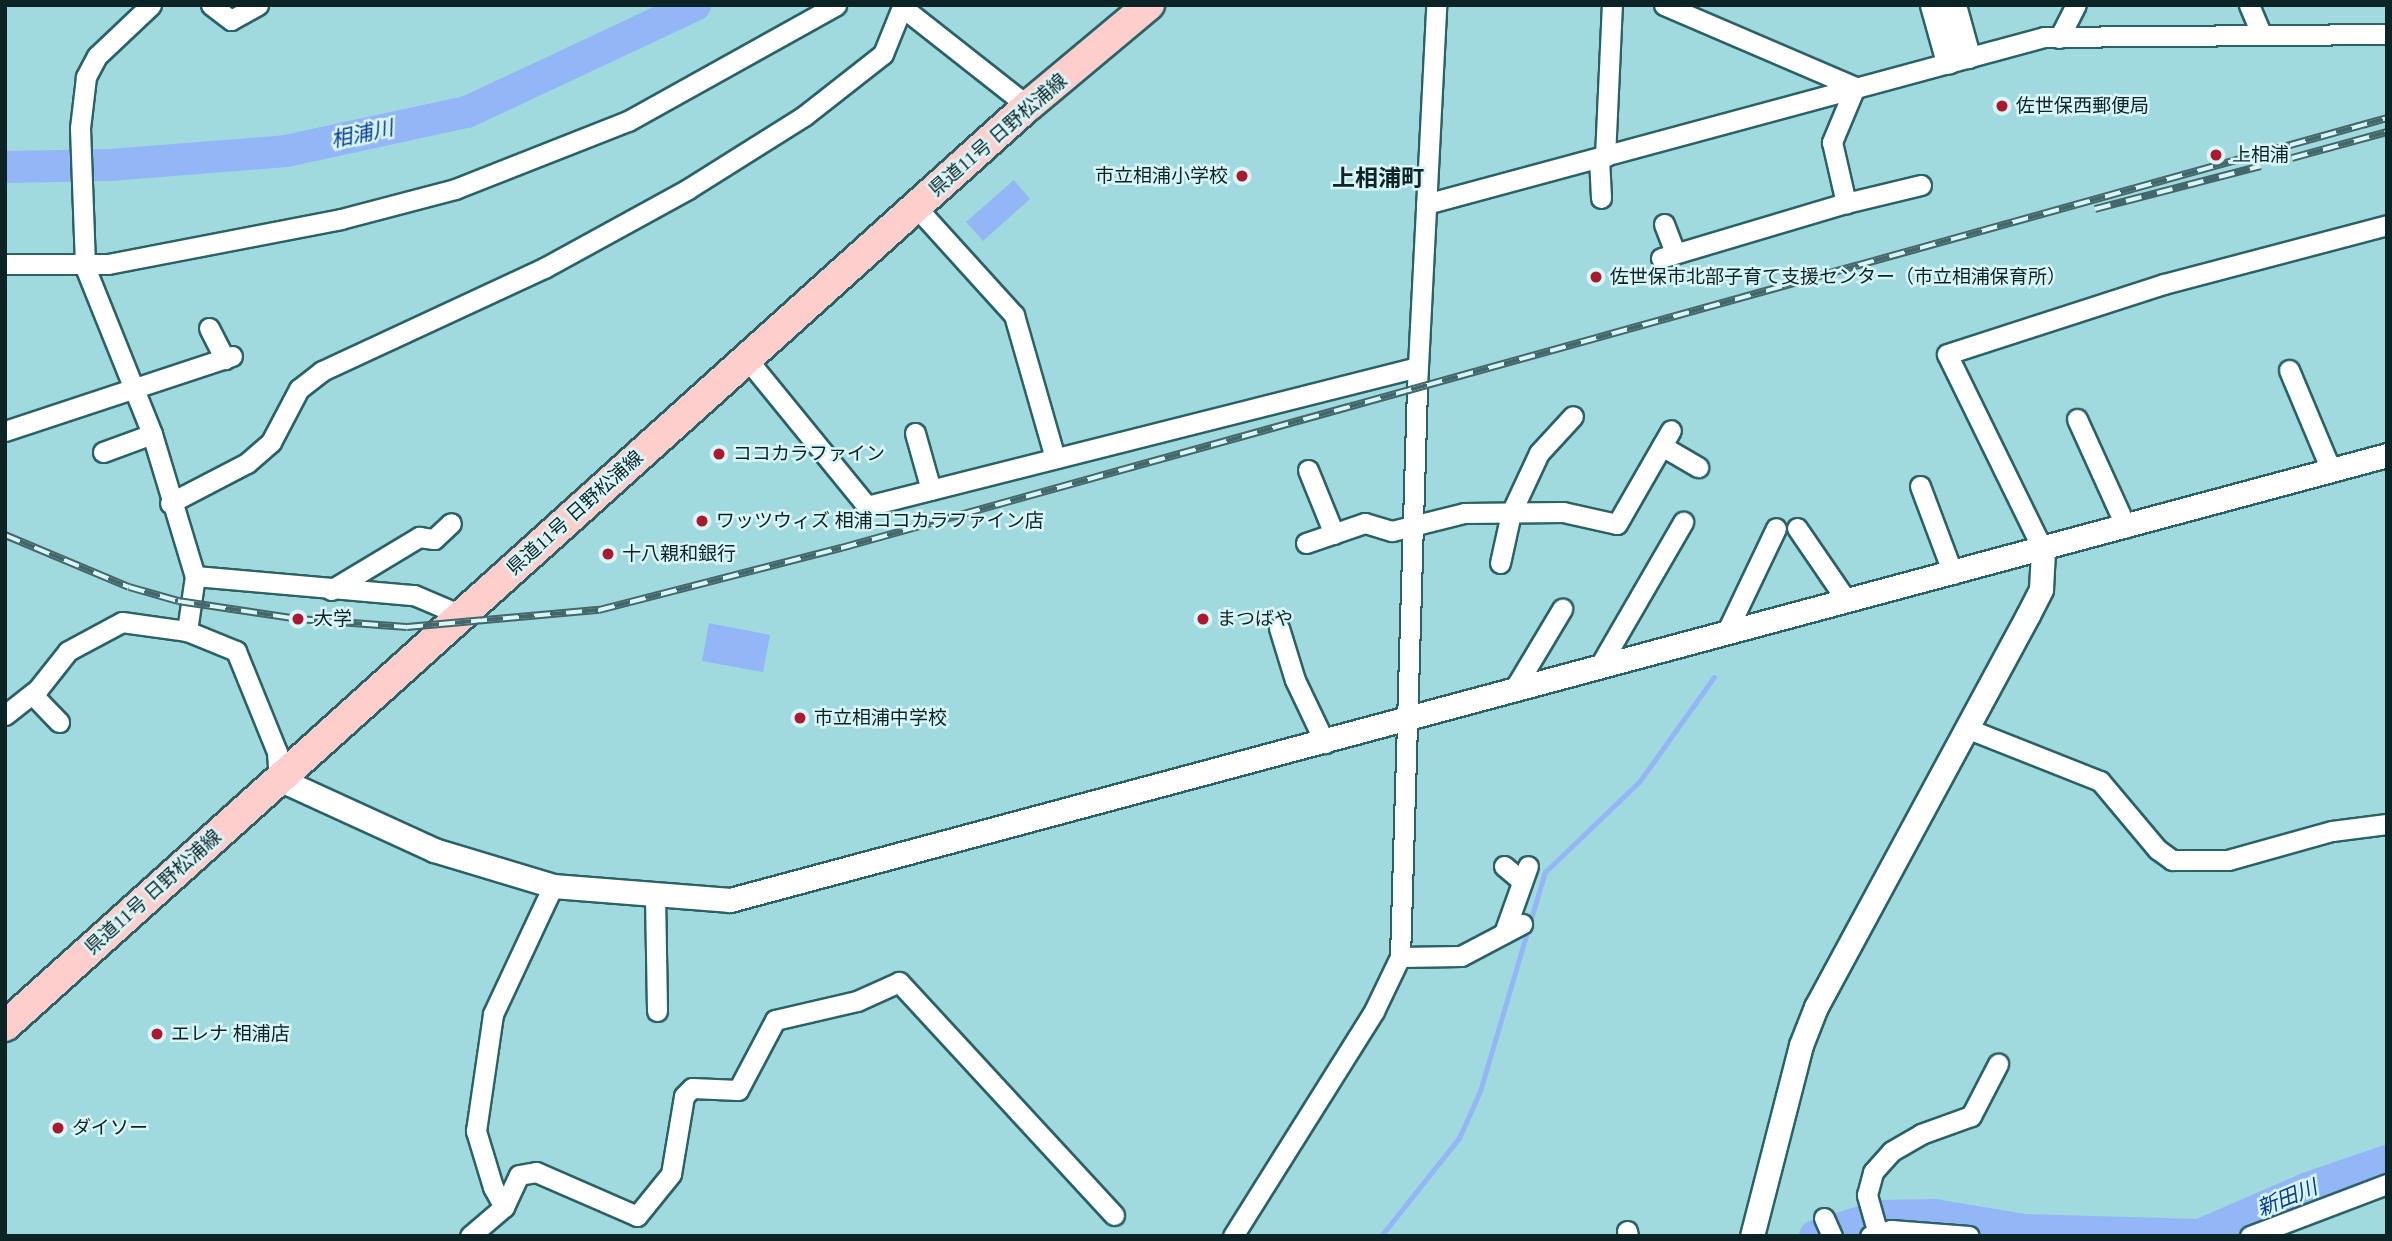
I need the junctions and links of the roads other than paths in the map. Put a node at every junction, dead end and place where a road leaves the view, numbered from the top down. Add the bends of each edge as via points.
1 (151, 5) edge
2 (211, 5) edge
3 (258, 5) edge
4 (836, 5) edge
5 (1149, 5) edge
6 (1436, 5) edge
7 (1612, 5) edge
8 (1664, 5) edge
9 (1932, 5) edge
10 (1954, 5) edge
11 (2076, 5) edge
12 (2249, 5) edge
13 (902, 6) edge
14 (2261, 33) junction
15 (2387, 34) edge
16 (2059, 38) junction
17 (1958, 59) junction
18 (1855, 87) junction
19 (1028, 106) junction
20 (1602, 158) junction
21 (1922, 185) dead end
22 (1601, 198) dead end
23 (1846, 203) junction
24 (1426, 204) junction
25 (916, 207) junction
26 (1664, 224) dead end
27 (2387, 225) edge
28 (84, 261) junction
29 (5, 264) edge
30 (209, 328) dead end
31 (747, 359) junction
32 (1418, 367) junction
33 (2289, 370) dead end
34 (134, 389) junction
35 (2077, 419) dead end
36 (1573, 422) dead end
37 (5, 431) edge
38 (915, 433) dead end
39 (152, 434) junction
40 (103, 452) dead end
41 (2387, 455) edge
42 (1055, 458) junction
43 (1698, 467) dead end
44 (1308, 470) dead end
45 (2331, 470) junction
46 (1920, 486) dead end
47 (930, 490) junction
48 (170, 503) junction
49 (1511, 513) junction
50 (1683, 522) dead end
51 (451, 523) dead end
52 (1413, 524) junction
53 (2126, 527) junction
54 (1776, 528) dead end
55 (1797, 528) dead end
56 (1334, 534) junction
57 (1306, 543) dead end
58 (2043, 551) junction
59 (1500, 563) dead end
60 (1954, 573) junction
61 (195, 576) junction
62 (331, 590) junction
63 (1847, 601) junction
64 (1562, 609) dead end
65 (461, 615) junction
66 (1279, 628) dead end
67 (187, 631) junction
68 (1726, 633) junction
69 (1599, 667) junction
70 (1513, 691) junction
71 (32, 694) junction
72 (5, 715) edge
73 (1406, 721) junction
74 (59, 722) dead end
75 (1966, 728) junction
76 (1325, 743) junction
77 (279, 779) junction
78 (2387, 824) edge
79 (1504, 866) dead end
80 (553, 886) junction
81 (655, 895) junction
82 (1400, 957) junction
83 (657, 1011) dead end
84 (5, 1026) edge
85 (1998, 1064) dead end
86 (2387, 1184) edge
87 (504, 1207) junction
88 (1114, 1215) dead end
89 (1824, 1217) dead end
90 (1875, 1234) edge
91 (470, 1236) edge
92 (1233, 1236) edge
93 (1752, 1236) edge
94 (1832, 1236) edge
95 (1969, 1236) edge
96 (2250, 1236) edge

1 - 28 street via 97,56 86,77 80,128
2 - 3 street via 231,20
4 - 28 street via 628,121 455,189 329,222
5 - 19 main road, 県道11号 日野松浦線
6 - 24 street
7 - 20 street
8 - 18 street
9 - 17 street
10 - 17 street
11 - 16 street
12 - 14 street
13 - 19 street
13 - 48 street via 883,54 804,116 688,189 544,268 322,371 299,389 271,442 247,463
14 - 15 street
14 - 16 street
16 - 17 street
17 - 18 street
18 - 20 street
18 - 23 street via 1832,142
19 - 25 main road, 県道11号 日野松浦線
20 - 22 street
20 - 24 street
21 - 23 street
23 - 26 street via 1668,256
24 - 32 street
25 - 31 main road, 県道11号 日野松浦線
25 - 42 street via 1014,315
27 - 58 street via 2165,284 1947,354
28 - 29 street
28 - 34 street
30 - 34 street via 229,358
31 - 47 street via 867,506
31 - 65 main road, 県道11号 日野松浦線
32 - 42 street
32 - 52 street
33 - 45 street
34 - 37 street
34 - 39 street
35 - 53 street
36 - 49 street via 1539,453
38 - 47 street
39 - 40 street
39 - 48 street
41 - 45 street
42 - 47 street
43 - 49 street via 1666,438 1617,524 1563,512
44 - 56 street
45 - 53 street
46 - 60 street
48 - 61 street
49 - 52 street via 1464,513
49 - 59 street
50 - 69 street
51 - 62 street via 435,539 419,537
52 - 56 street via 1392,531 1365,523
52 - 73 street
53 - 58 street
54 - 68 street
55 - 63 street
56 - 57 street
58 - 60 street
58 - 75 street via 2041,589
60 - 63 street
61 - 62 street
61 - 67 street
62 - 65 street via 414,595
63 - 68 street
64 - 70 street
65 - 77 main road, 県道11号 日野松浦線
66 - 76 street via 1295,680
67 - 71 street via 122,622 68,651
67 - 77 street via 236,651 276,751
68 - 69 street
69 - 70 street
70 - 73 street
71 - 72 street
71 - 74 street
73 - 76 street
73 - 82 street
75 - 78 street via 2100,781 2157,849 2172,860 2228,860 2332,831
75 - 93 street via 1816,1007 1801,1045
76 - 81 street via 777,890 730,900
77 - 80 street via 434,850
77 - 84 main road, 県道11号 日野松浦線
79 - 82 street via 1525,874 1513,929 1461,956
80 - 81 street
80 - 87 street via 493,1014 475,1130
81 - 83 street
82 - 92 street via 1374,1011
85 - 90 street via 1971,1116 1921,1134 1892,1151 1873,1172 1867,1195
86 - 96 street
87 - 88 street via 519,1175 536,1172 637,1216 671,1174 684,1096 692,1088 738,1090 775,1020 857,1001 899,982
87 - 91 street
89 - 94 street
90 - 95 street via 1939,1231

